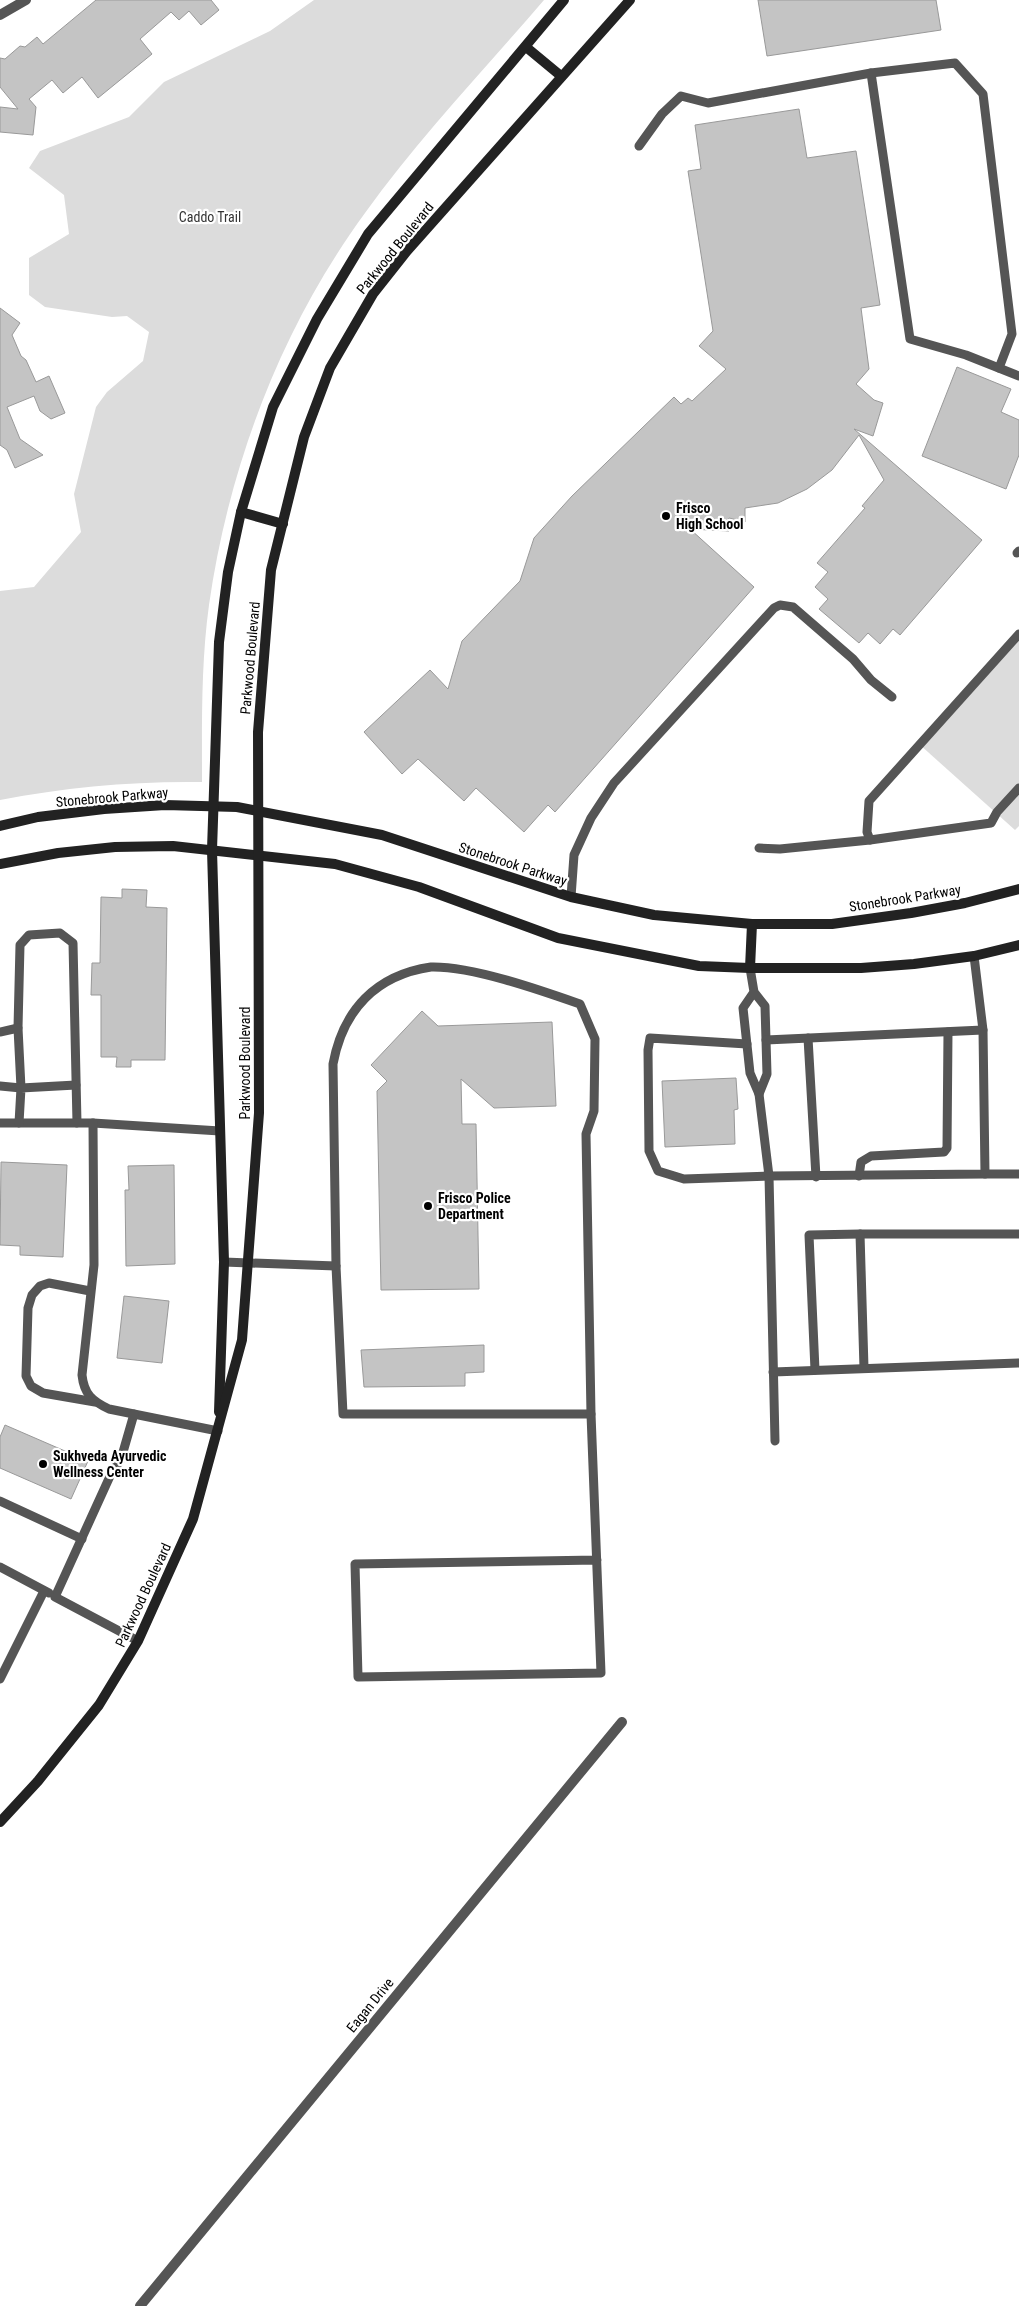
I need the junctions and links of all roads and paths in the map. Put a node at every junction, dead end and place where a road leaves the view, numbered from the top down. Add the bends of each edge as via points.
1 (26, 0) edge
2 (564, 0) edge
3 (630, 0) edge
4 (0, 15) edge
5 (526, 46) junction
6 (871, 73) junction
7 (561, 76) junction
8 (639, 146) dead end
9 (999, 368) junction
10 (1019, 376) edge
11 (241, 512) junction
12 (283, 524) junction
13 (1019, 634) edge
14 (892, 696) dead end
15 (1019, 788) edge
16 (214, 806) junction
17 (259, 811) junction
18 (0, 826) edge
19 (870, 840) junction
20 (758, 848) dead end
21 (212, 850) junction
22 (259, 855) junction
23 (0, 864) edge
24 (1019, 889) edge
25 (571, 897) junction
26 (752, 924) junction
27 (1019, 945) edge
28 (974, 956) junction
29 (750, 968) junction
30 (754, 992) junction
31 (18, 1028) junction
32 (983, 1030) junction
33 (0, 1032) edge
34 (948, 1032) junction
35 (808, 1038) junction
36 (766, 1040) junction
37 (747, 1044) junction
38 (76, 1085) junction
39 (0, 1086) edge
40 (21, 1088) junction
41 (759, 1094) junction
42 (0, 1122) edge
43 (19, 1122) junction
44 (77, 1123) junction
45 (93, 1123) junction
46 (220, 1131) junction
47 (985, 1174) junction
48 (1019, 1174) edge
49 (769, 1176) junction
50 (859, 1176) junction
51 (816, 1177) junction
52 (860, 1234) junction
53 (1019, 1234) edge
54 (224, 1262) junction
55 (249, 1262) junction
56 (336, 1266) junction
57 (90, 1291) junction
58 (1019, 1363) edge
59 (864, 1368) junction
60 (814, 1370) junction
61 (773, 1372) junction
62 (95, 1402) junction
63 (134, 1414) junction
64 (592, 1414) junction
65 (218, 1431) junction
66 (775, 1441) dead end
67 (0, 1501) edge
68 (82, 1539) junction
69 (597, 1560) junction
70 (0, 1567) edge
71 (44, 1591) junction
72 (55, 1597) junction
73 (138, 1641) junction
74 (0, 1679) edge
75 (622, 1722) dead end
76 (0, 1822) edge
77 (140, 2306) edge

1 - 4 street
2 - 5 main road, Parkwood Boulevard
3 - 7 main road, Parkwood Boulevard
5 - 7 main road
5 - 11 main road, Parkwood Boulevard via 368,234 306,340 273,407
6 - 8 lane via 708,103 681,96
6 - 9 lane via 910,339
6 - 9 lane via 955,63 983,94 1012,334
7 - 12 main road, Parkwood Boulevard via 373,294 330,368 315,404
9 - 10 lane
11 - 12 main road
11 - 16 main road, Parkwood Boulevard via 228,572 220,642
12 - 17 main road, Parkwood Boulevard via 271,570 263,655 258,732
13 - 19 lane via 869,801 867,832
14 - 25 lane via 793,607 780,605 774,608 602,800 574,855
15 - 19 lane via 991,823
16 - 17 main road, Stonebrook Parkway
16 - 18 main road, Stonebrook Parkway via 104,809
16 - 21 main road, Parkwood Boulevard
17 - 22 main road, Parkwood Boulevard
17 - 25 main road, Stonebrook Parkway via 382,835
19 - 20 lane via 780,849
21 - 22 main road
21 - 23 main road via 173,846 115,847
21 - 46 main road, Parkwood Boulevard
22 - 29 main road via 335,864 374,873 558,938 699,966
22 - 55 main road, Parkwood Boulevard via 259,1113
24 - 26 main road, Stonebrook Parkway via 956,904 832,924
25 - 26 main road, Stonebrook Parkway via 654,915
26 - 29 main road
27 - 28 main road
28 - 29 main road via 861,968
28 - 32 lane
29 - 30 lane
30 - 36 lane via 765,1006
30 - 37 lane via 743,1008
31 - 33 lane
31 - 38 lane via 20,946 30,935 60,933 73,943
31 - 40 lane
32 - 34 lane
32 - 47 lane
34 - 35 lane
34 - 50 lane via 948,1148 944,1152 871,1156 861,1162
35 - 36 lane
35 - 51 lane
36 - 41 lane via 767,1074
37 - 41 lane via 750,1073
37 - 49 lane via 650,1038 649,1152 658,1171 684,1179
38 - 40 lane
38 - 44 lane
39 - 40 lane
40 - 43 lane
41 - 49 lane
42 - 43 lane
43 - 44 lane
44 - 45 lane
45 - 46 lane
45 - 57 lane via 94,1265
46 - 54 main road, Parkwood Boulevard
47 - 48 lane
47 - 50 lane
49 - 51 lane
49 - 61 lane
50 - 51 lane
52 - 53 lane
52 - 59 lane
52 - 60 lane via 808,1235
54 - 55 lane
54 - 65 main road, Parkwood Boulevard
55 - 56 lane
55 - 65 main road, Parkwood Boulevard via 242,1340
56 - 64 lane via 342,1414
56 - 64 lane via 333,1064 335,1049 346,1022 362,1001 399,975 445,967 580,1004 595,1039 594,1111 586,1134
57 - 62 lane via 82,1375 86,1394
57 - 62 lane via 49,1283 40,1286 32,1295 28,1308 26,1376 31,1386 43,1392
58 - 59 lane
59 - 60 lane
60 - 61 lane
61 - 66 lane
62 - 63 lane via 109,1409
63 - 65 lane
63 - 68 lane via 121,1459
64 - 69 lane
65 - 73 main road, Parkwood Boulevard via 194,1519
67 - 68 lane
68 - 72 lane
69 - 69 lane via 601,1674 358,1676 355,1564
70 - 71 lane
71 - 72 lane
71 - 74 lane
72 - 73 lane
73 - 76 main road, Parkwood Boulevard via 98,1705 38,1781
75 - 77 street, Eagan Drive

